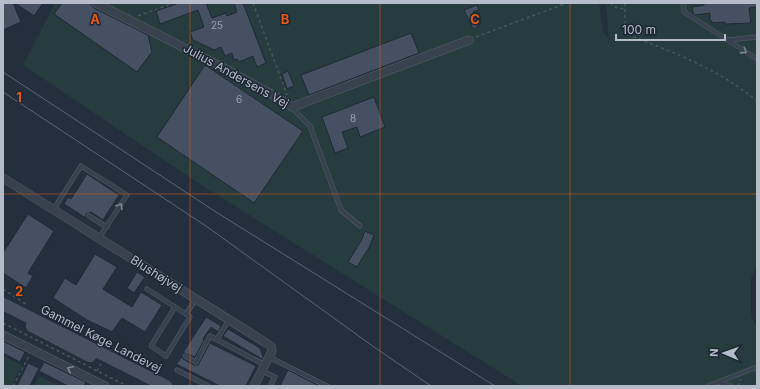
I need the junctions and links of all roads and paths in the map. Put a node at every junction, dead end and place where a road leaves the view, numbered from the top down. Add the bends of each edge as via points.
1 (96, 3) edge
2 (174, 3) edge
3 (253, 3) edge
4 (567, 3) edge
5 (610, 3) edge
6 (625, 3) edge
7 (683, 3) edge
8 (625, 9) junction
9 (129, 20) junction
10 (757, 37) edge
11 (469, 40) joint
12 (727, 40) junction
13 (757, 59) edge
14 (757, 101) edge
15 (292, 108) junction
16 (3, 178) edge
17 (61, 198) junction
18 (66, 201) dead end
19 (53, 210) junction
20 (89, 216) dead end
21 (360, 226) dead end
22 (107, 227) junction
23 (99, 239) junction
24 (147, 289) dead end
25 (196, 299) junction
26 (3, 304) edge
27 (175, 307) junction
28 (3, 312) edge
29 (186, 314) junction
30 (229, 320) junction
31 (3, 323) edge
32 (3, 335) edge
33 (217, 340) junction
34 (32, 350) junction
35 (185, 356) dead end
36 (269, 356) junction
37 (100, 366) junction
38 (757, 367) edge
39 (264, 368) junction
40 (177, 370) dead end
41 (93, 380) junction
42 (719, 382) junction
43 (14, 386) edge
44 (105, 386) edge
45 (128, 386) edge
46 (150, 386) edge
47 (166, 386) edge
48 (208, 386) edge
49 (254, 386) edge
50 (270, 386) edge
51 (328, 386) edge
52 (708, 386) edge
53 (730, 386) edge

1 - 9 street, Julius Andersens Vej
2 - 9 path
3 - 15 path
4 - 11 path
5 - 8 path via 616,8
6 - 8 path
7 - 12 lane via 684,12
8 - 14 path via 626,25 634,37 719,74
9 - 15 street, Julius Andersens Vej via 222,67
10 - 12 lane
11 - 15 street, Julius Andersens Vej
12 -> 13 lane
15 - 21 lane via 310,126 341,210
16 - 19 street, Blushøjvej
17 - 18 lane
17 - 19 lane
22 -> 17 lane via 127,195 81,166
19 - 23 street, Blushøjvej
20 - 22 lane
22 - 23 lane
23 - 25 street, Blushøjvej
24 - 27 lane
25 - 29 lane
25 - 30 street, Blushøjvej
26 - 47 main road, Gammel Køge Landevej
27 - 29 lane
27 - 29 lane via 151,346 166,356 190,317
28 - 37 main road, Gammel Køge Landevej
30 - 33 lane
30 - 36 street, Blushøjvej via 270,346 272,351
31 - 37 path
32 - 34 street
33 - 35 lane via 210,336 196,362
33 - 39 lane
41 -> 34 street
34 - 43 path
36 - 39 street
36 - 51 lane
37 - 41 path
37 - 45 path
37 - 46 main road, Gammel Køge Landevej
38 - 42 lane
39 - 49 street
39 - 50 lane via 275,377
40 - 48 lane
41 - 44 street
42 - 52 lane
42 - 53 lane

